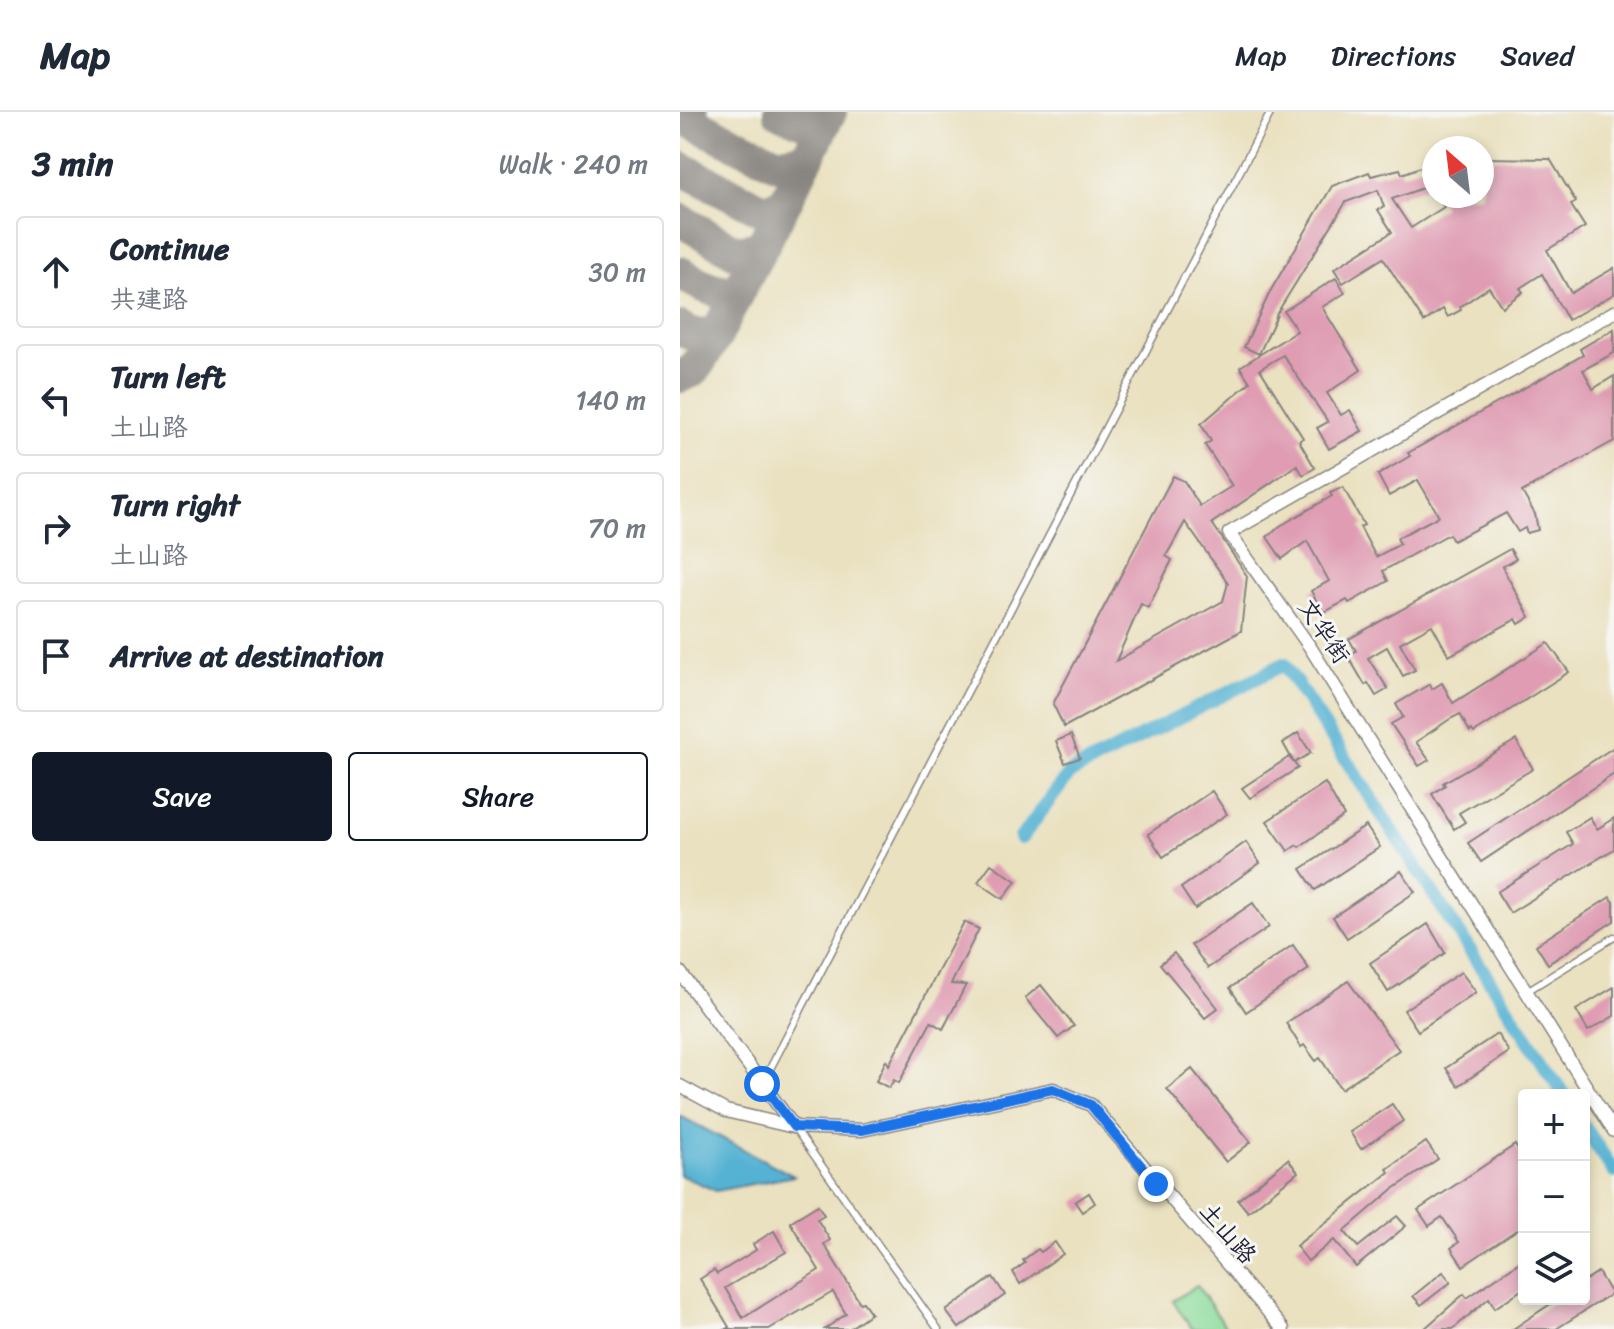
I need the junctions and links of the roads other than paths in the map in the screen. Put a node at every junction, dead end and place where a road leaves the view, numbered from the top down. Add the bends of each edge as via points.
1 (1271, 112) edge
2 (1614, 312) edge
3 (1614, 937) edge
4 (680, 972) edge
5 (1527, 991) junction
6 (762, 1084) junction
7 (680, 1086) edge
8 (794, 1127) junction
9 (1614, 1131) edge
10 (938, 1329) edge
11 (1283, 1329) edge

1 - 6 lane
2 - 5 street, 文华街 via 1229,533 1310,647
3 - 5 lane
4 - 6 street
5 - 9 street, 文华街
6 - 8 street
7 - 8 street, 土山路 via 726,1111
8 - 10 lane
8 - 11 street, 土山路 via 862,1130 1053,1089 1091,1105

